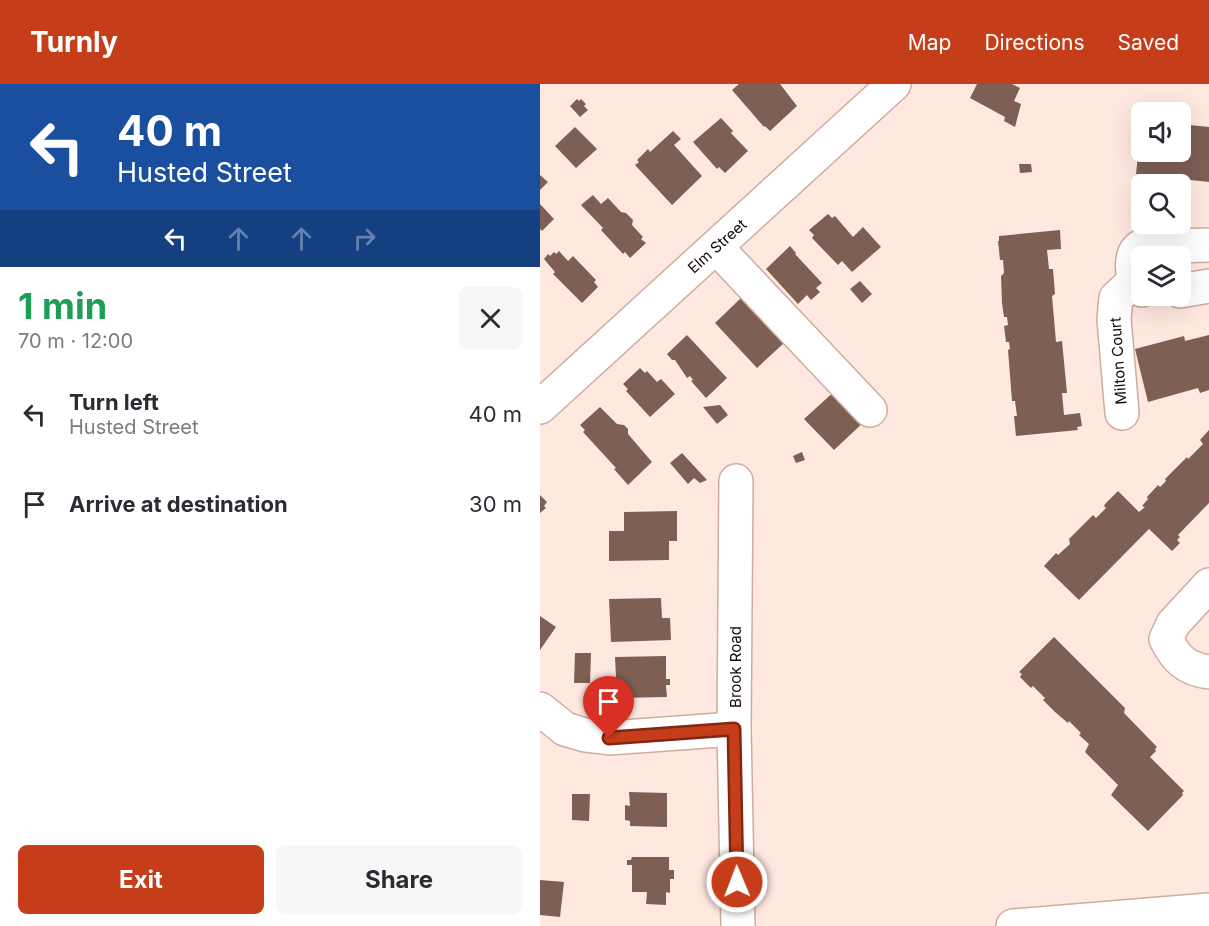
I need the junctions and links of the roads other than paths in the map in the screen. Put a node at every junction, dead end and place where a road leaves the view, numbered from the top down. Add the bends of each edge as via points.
1 (894, 84) edge
2 (1209, 245) edge
3 (1141, 246) edge
4 (716, 247) junction
5 (1209, 286) edge
6 (1191, 289) edge
7 (1131, 295) edge
8 (540, 407) edge
9 (870, 410) dead end
10 (1122, 413) dead end
11 (736, 481) dead end
12 (1209, 585) edge
13 (1209, 672) edge
14 (540, 709) edge
15 (734, 729) junction
16 (1209, 910) edge
17 (738, 926) edge
18 (1013, 926) edge

1 - 4 street, Elm Street
2 - 3 street, Milton Court via 1156,242
4 - 8 street, Elm Street
4 - 9 street
5 - 6 street
7 - 10 street, Milton Court via 1116,298 1114,319
11 - 15 street, Brook Road
12 - 13 street via 1173,624 1166,639 1175,656 1196,670
14 - 15 street via 565,729 609,738
15 - 17 street, Brook Road
16 - 18 street

